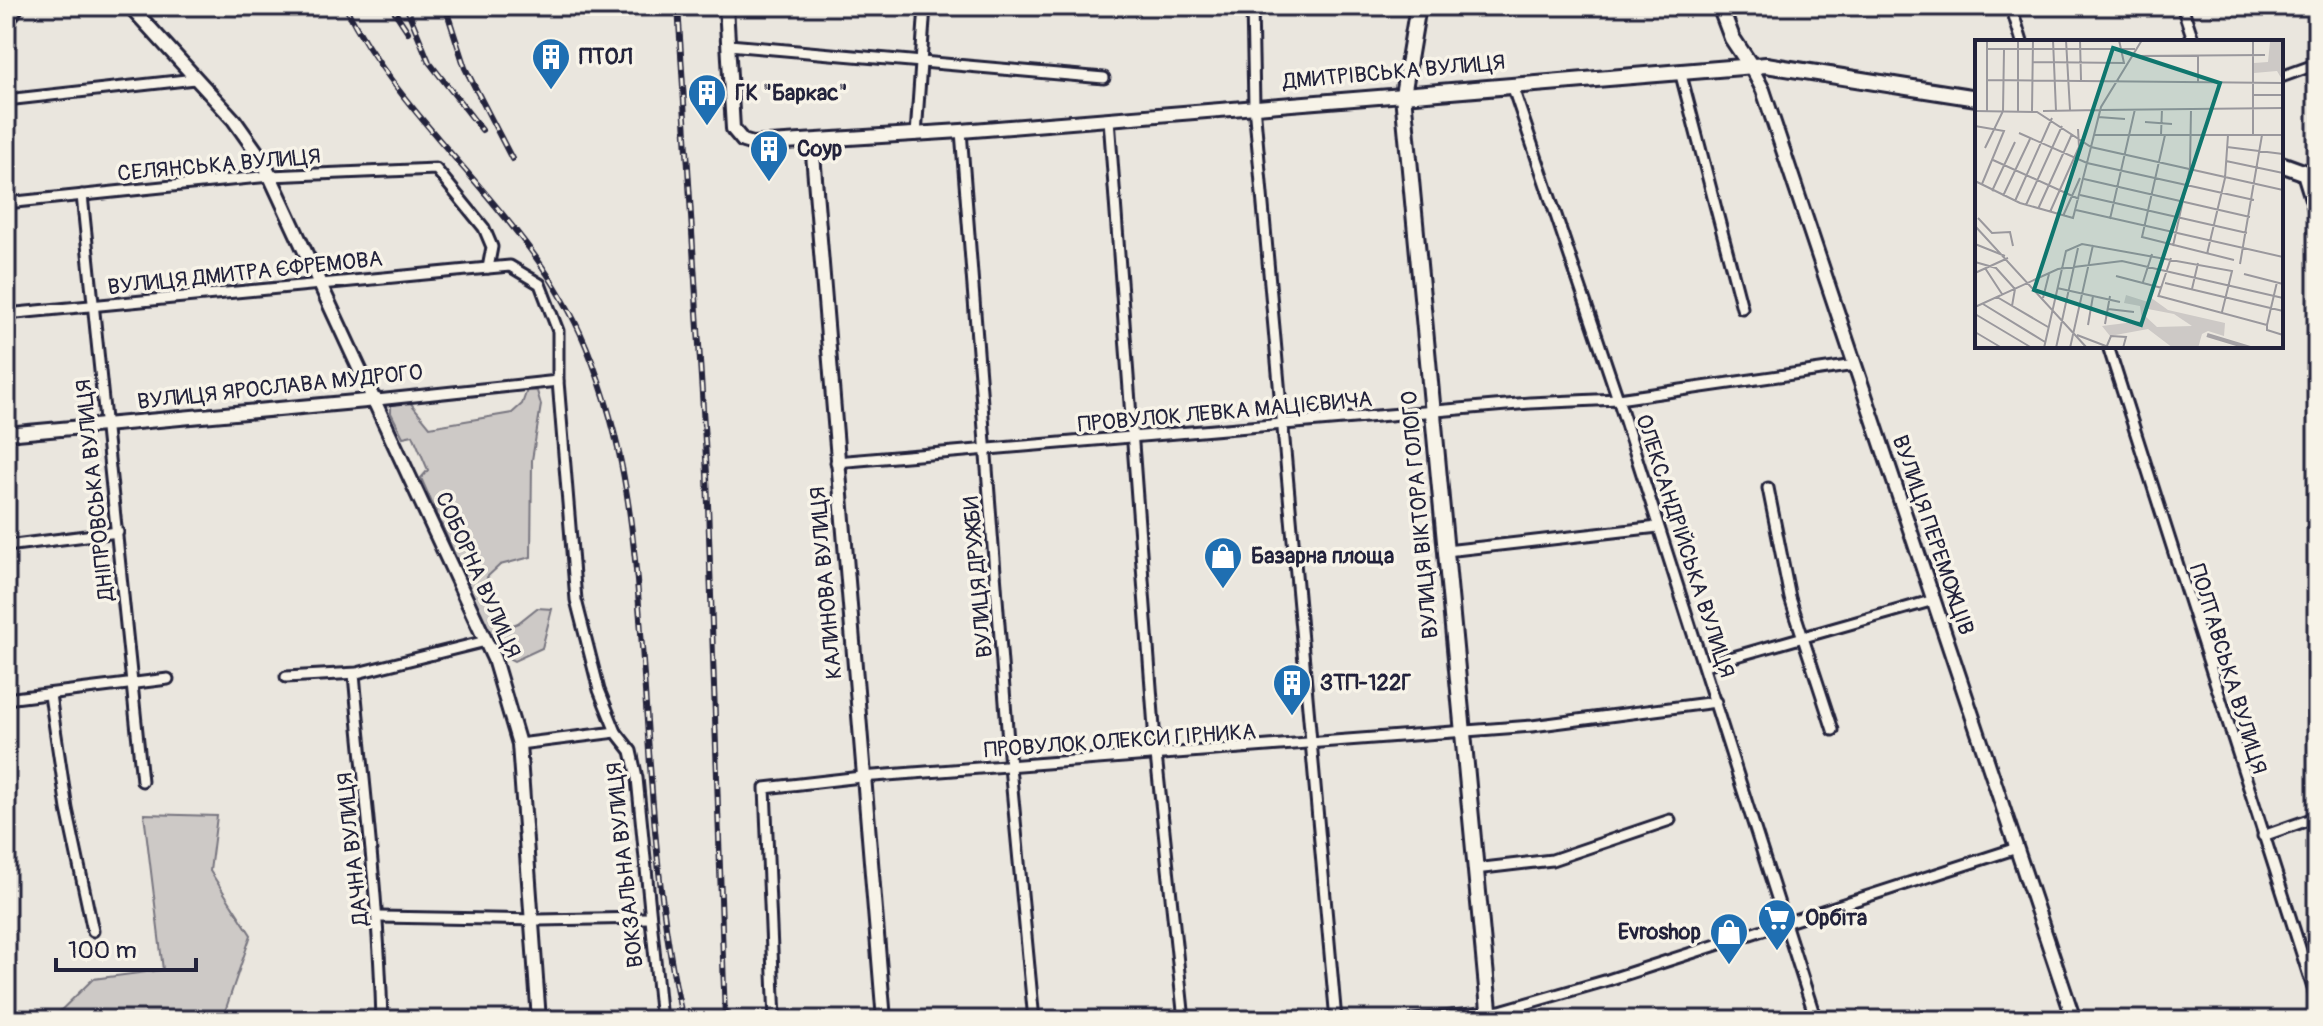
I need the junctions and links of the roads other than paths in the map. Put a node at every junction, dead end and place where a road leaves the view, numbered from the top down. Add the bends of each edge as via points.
1 (17, 6) edge
2 (130, 6) edge
3 (726, 6) edge
4 (925, 6) edge
5 (1252, 6) edge
6 (1418, 6) edge
7 (1720, 6) edge
8 (2011, 6) edge
9 (2182, 6) edge
10 (2315, 6) edge
11 (2317, 12) edge
12 (6, 24) edge
13 (2021, 40) edge
14 (2193, 40) edge
15 (729, 45) junction
16 (920, 60) junction
17 (2317, 64) edge
18 (1750, 65) junction
19 (1680, 71) junction
20 (2283, 76) edge
21 (1104, 78) dead end
22 (195, 79) junction
23 (1512, 85) junction
24 (1403, 95) junction
25 (1975, 98) edge
26 (6, 100) edge
27 (1254, 105) junction
28 (1109, 119) junction
29 (961, 131) junction
30 (916, 135) junction
31 (812, 142) junction
32 (2283, 165) edge
33 (2302, 172) junction
34 (270, 176) junction
35 (2317, 177) edge
36 (82, 195) junction
37 (6, 203) edge
38 (2317, 220) edge
39 (488, 268) junction
40 (318, 285) junction
41 (94, 306) junction
42 (1742, 308) dead end
43 (6, 314) edge
44 (2109, 348) edge
45 (1855, 365) junction
46 (558, 381) junction
47 (1618, 399) junction
48 (377, 400) junction
49 (1433, 411) junction
50 (108, 425) junction
51 (1282, 426) junction
52 (6, 434) edge
53 (1132, 438) junction
54 (985, 451) junction
55 (836, 462) junction
56 (1768, 488) dead end
57 (1658, 527) junction
58 (118, 532) junction
59 (6, 546) edge
60 (1446, 551) junction
61 (1934, 600) junction
62 (1804, 637) junction
63 (486, 641) junction
64 (1705, 665) junction
65 (354, 674) junction
66 (286, 677) dead end
67 (168, 679) dead end
68 (132, 683) junction
69 (50, 695) junction
70 (6, 699) edge
71 (1716, 702) junction
72 (1833, 730) dead end
73 (1463, 731) junction
74 (616, 732) junction
75 (519, 744) junction
76 (1310, 745) junction
77 (1156, 755) junction
78 (1010, 767) junction
79 (861, 777) junction
80 (142, 781) dead end
81 (2317, 817) edge
82 (1670, 820) dead end
83 (2263, 836) junction
84 (2017, 848) junction
85 (1475, 869) junction
86 (380, 917) junction
87 (648, 918) junction
88 (530, 920) junction
89 (1786, 925) junction
90 (93, 931) dead end
91 (2317, 1001) edge
92 (1489, 1016) edge
93 (382, 1020) edge
94 (539, 1020) edge
95 (661, 1020) edge
96 (775, 1020) edge
97 (884, 1020) edge
98 (1034, 1020) edge
99 (1184, 1020) edge
100 (1336, 1020) edge
101 (1413, 1020) edge
102 (1816, 1020) edge
103 (2074, 1020) edge

1 - 12 street
2 - 22 street, СОБОРНА ВУЛИЦЯ
3 - 15 street
4 - 16 street
5 - 27 street
6 - 24 main road, ВУЛИЦЯ ВІКТОРА ГОЛОГО
7 - 18 main road
8 - 13 street
9 - 14 street
10 - 11 street
15 - 16 street
15 - 31 street, ДМИТРІВСЬКА ВУЛИЦЯ via 736,136 753,144
16 - 21 street
16 - 30 street
17 - 20 street
18 - 19 main road, ДМИТРІВСЬКА ВУЛИЦЯ
18 - 25 main road, ДМИТРІВСЬКА ВУЛИЦЯ
18 - 45 street, ВУЛИЦЯ ПЕРЕМОЖЦІВ via 1763,90
19 - 23 main road, ДМИТРІВСЬКА ВУЛИЦЯ
19 - 42 street
22 - 26 street
22 - 34 street, СОБОРНА ВУЛИЦЯ via 247,136
23 - 24 main road, ДМИТРІВСЬКА ВУЛИЦЯ
23 - 47 street, ОЛЕКСАНДРІЙСЬКА ВУЛИЦЯ
24 - 27 street, ДМИТРІВСЬКА ВУЛИЦЯ
24 - 49 main road, ВУЛИЦЯ ВІКТОРА ГОЛОГО
27 - 28 street, ДМИТРІВСЬКА ВУЛИЦЯ
27 - 51 street
28 - 29 street, ДМИТРІВСЬКА ВУЛИЦЯ
28 - 53 street
29 - 30 street, ДМИТРІВСЬКА ВУЛИЦЯ
29 - 54 street, ВУЛИЦЯ ДРУЖБИ
30 - 31 street, ДМИТРІВСЬКА ВУЛИЦЯ
31 - 55 street, КАЛИНОВА ВУЛИЦЯ
32 - 33 main road
33 - 35 main road
33 - 38 street
34 - 36 street, СЕЛЯНСЬКА ВУЛИЦЯ
34 - 39 street, СЕЛЯНСЬКА ВУЛИЦЯ via 436,169 484,228 492,247
34 - 40 street, СОБОРНА ВУЛИЦЯ
36 - 37 street, СЕЛЯНСЬКА ВУЛИЦЯ
36 - 41 street, ДНІПРОВСЬКА ВУЛИЦЯ
39 - 40 street, ВУЛИЦЯ ДМИТРА ЄФРЕМОВА
39 - 46 street, ВУЛИЦЯ ДМИТРА ЄФРЕМОВА via 510,266 540,284 558,331
40 - 41 street, ВУЛИЦЯ ДМИТРА ЄФРЕМОВА
40 - 48 street, СОБОРНА ВУЛИЦЯ
41 - 43 street, ВУЛИЦЯ ДМИТРА ЄФРЕМОВА
41 - 50 street, ДНІПРОВСЬКА ВУЛИЦЯ
44 - 83 street, ПОЛТАВСЬКА ВУЛИЦЯ
45 - 47 street, ПРОВУЛОК ЛЕВКА МАЦІЄВИЧА
45 - 61 street, ВУЛИЦЯ ПЕРЕМОЖЦІВ
46 - 48 street, ВУЛИЦЯ ЯРОСЛАВА МУДРОГО
46 - 74 street, ВОКЗАЛЬНА ВУЛИЦЯ via 576,600 599,690
47 - 49 street, ПРОВУЛОК ЛЕВКА МАЦІЄВИЧА
47 - 57 street, ОЛЕКСАНДРІЙСЬКА ВУЛИЦЯ
48 - 50 street, ВУЛИЦЯ ЯРОСЛАВА МУДРОГО
48 - 63 street, СОБОРНА ВУЛИЦЯ
49 - 51 street, ПРОВУЛОК ЛЕВКА МАЦІЄВИЧА
49 - 60 main road, ВУЛИЦЯ ВІКТОРА ГОЛОГО
50 - 52 street, ВУЛИЦЯ ЯРОСЛАВА МУДРОГО
50 - 58 street, ДНІПРОВСЬКА ВУЛИЦЯ
51 - 53 street, ПРОВУЛОК ЛЕВКА МАЦІЄВИЧА
51 - 76 street
53 - 54 street, ПРОВУЛОК ЛЕВКА МАЦІЄВИЧА
53 - 77 street
54 - 55 street, ПРОВУЛОК ЛЕВКА МАЦІЄВИЧА
54 - 78 street, ВУЛИЦЯ ДРУЖБИ
55 - 79 street, КАЛИНОВА ВУЛИЦЯ
56 - 62 street via 1790,598
57 - 60 street
57 - 64 street, ОЛЕКСАНДРІЙСЬКА ВУЛИЦЯ
58 - 59 street
58 - 68 street, ДНІПРОВСЬКА ВУЛИЦЯ
60 - 73 main road, ВУЛИЦЯ ВІКТОРА ГОЛОГО
61 - 62 street
61 - 84 street, ВУЛИЦЯ ПЕРЕМОЖЦІВ
62 - 64 street
62 - 72 street
63 - 65 street
63 - 75 street, СОБОРНА ВУЛИЦЯ via 507,693
64 - 71 street, ОЛЕКСАНДРІЙСЬКА ВУЛИЦЯ
65 - 66 street
65 - 86 street, ДАЧНА ВУЛИЦЯ
67 - 68 street
68 - 69 street
68 - 80 street, ДНІПРОВСЬКА ВУЛИЦЯ
69 - 70 street
69 - 90 street
71 - 73 street, ПРОВУЛОК ОЛЕКСИ ГІРНИКА
71 - 89 street, ОЛЕКСАНДРІЙСЬКА ВУЛИЦЯ
73 - 76 street, ПРОВУЛОК ОЛЕКСИ ГІРНИКА
73 - 85 main road, ВУЛИЦЯ ВІКТОРА ГОЛОГО
74 - 75 street
74 - 87 street, ВОКЗАЛЬНА ВУЛИЦЯ via 631,751 637,778
75 - 88 street, СОБОРНА ВУЛИЦЯ
76 - 77 street, ПРОВУЛОК ОЛЕКСИ ГІРНИКА
76 - 100 street
77 - 78 street, ПРОВУЛОК ОЛЕКСИ ГІРНИКА
77 - 99 street
78 - 79 street, ПРОВУЛОК ОЛЕКСИ ГІРНИКА
78 - 98 street, ВУЛИЦЯ ДРУЖБИ
79 - 96 street, ПРОВУЛОК ОЛЕКСИ ГІРНИКА via 765,788
79 - 97 street, КАЛИНОВА ВУЛИЦЯ
81 - 83 street
82 - 85 street via 1552,860
83 - 91 street, ПОЛТАВСЬКА ВУЛИЦЯ
84 - 89 street
84 - 103 street, ВУЛИЦЯ ПЕРЕМОЖЦІВ
85 - 92 main road, ВУЛИЦЯ ВІКТОРА ГОЛОГО
86 - 88 street
86 - 93 street, ДАЧНА ВУЛИЦЯ
87 - 88 street
87 - 95 street, ВОКЗАЛЬНА ВУЛИЦЯ
88 - 94 street, СОБОРНА ВУЛИЦЯ
89 - 92 street
89 - 102 street, ОЛЕКСАНДРІЙСЬКА ВУЛИЦЯ
92 - 101 street

